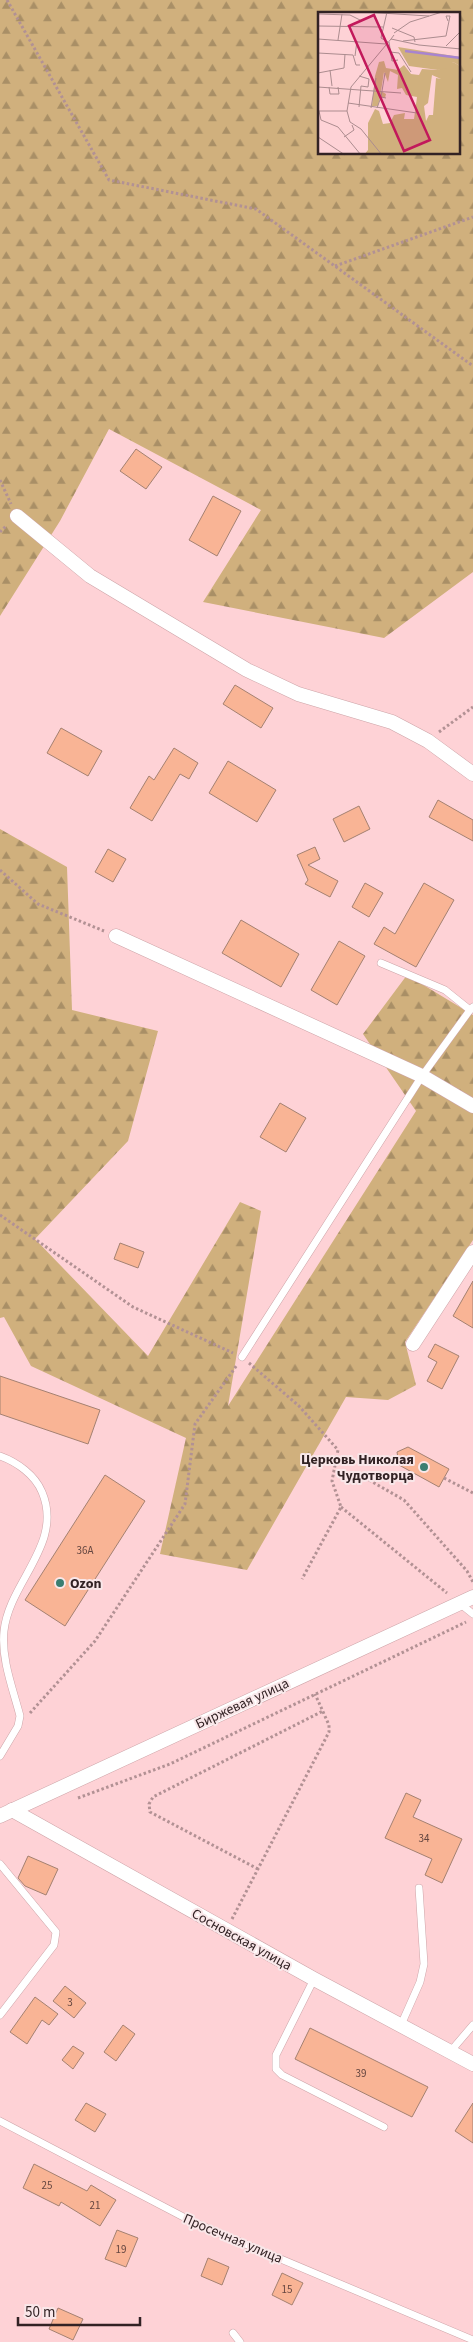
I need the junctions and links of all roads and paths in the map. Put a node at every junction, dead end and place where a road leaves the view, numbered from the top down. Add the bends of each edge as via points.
1 (7, 0) edge
2 (473, 217) edge
3 (335, 266) junction
4 (473, 366) edge
5 (0, 480) edge
6 (17, 516) joint
7 (473, 707) edge
8 (428, 741) junction
9 (473, 774) edge
10 (0, 870) edge
11 (116, 936) joint
12 (381, 964) dead end
13 (472, 1008) edge
14 (422, 1076) junction
15 (473, 1106) edge
16 (0, 1215) edge
17 (473, 1252) edge
18 (414, 1344) dead end
19 (242, 1357) junction
20 (0, 1456) edge
21 (444, 1478) dead end
22 (369, 1480) dead end
23 (473, 1493) edge
24 (340, 1507) junction
25 (302, 1579) dead end
26 (473, 1582) edge
27 (473, 1597) edge
28 (458, 1602) junction
29 (473, 1614) edge
30 (473, 1618) edge
31 (2, 1652) edge
32 (315, 1694) junction
33 (323, 1711) junction
34 (18, 1726) junction
35 (0, 1756) edge
36 (71, 1801) dead end
37 (6, 1813) edge
38 (0, 1864) edge
39 (258, 1869) junction
40 (419, 1888) dead end
41 (226, 1930) junction
42 (314, 1979) junction
43 (0, 2015) edge
44 (473, 2025) edge
45 (401, 2026) junction
46 (450, 2052) junction
47 (473, 2064) edge
48 (0, 2121) edge
49 (384, 2127) dead end
50 (233, 2333) dead end
51 (473, 2340) edge
52 (240, 2342) edge

1 - 3 path via 110,180 256,209
2 - 3 path
3 - 4 path
5 - 6 path
6 - 8 street via 90,576 247,670 298,694 392,722
7 - 8 path
8 - 9 street
10 - 11 path via 38,904
11 - 14 street
12 - 13 lane via 444,990
13 - 14 lane
14 - 15 street
14 - 19 lane
16 - 19 path via 133,1307
17 - 18 street
19 - 24 path via 299,1406 338,1450 332,1482
19 - 34 path via 195,1424 184,1504 95,1641
20 - 31 lane via 24,1470 38,1484 46,1503 48,1523 43,1544 8,1611
21 - 23 path
22 - 26 path via 404,1500
24 - 25 path
24 - 28 path
27 - 28 street, Биржевая улица
28 - 29 lane
28 - 37 street, Биржевая улица
30 - 32 path
31 - 34 lane via 20,1716
32 - 33 path
32 - 36 path via 170,1764
33 - 39 path via 330,1732
33 - 39 path via 152,1797 149,1804 150,1812
34 - 35 lane
37 - 41 street, Сосновская улица
38 - 43 lane via 56,1932 54,1946
39 - 41 path
40 - 45 lane via 424,1964 420,1982
41 - 42 street, Сосновская улица
42 - 45 street, Сосновская улица
42 - 49 lane via 276,2055 276,2069
44 - 46 lane
45 - 46 street, Сосновская улица
46 - 47 street, Сосновская улица
48 - 51 lane, Просечная улица via 193,2222
50 - 52 lane

